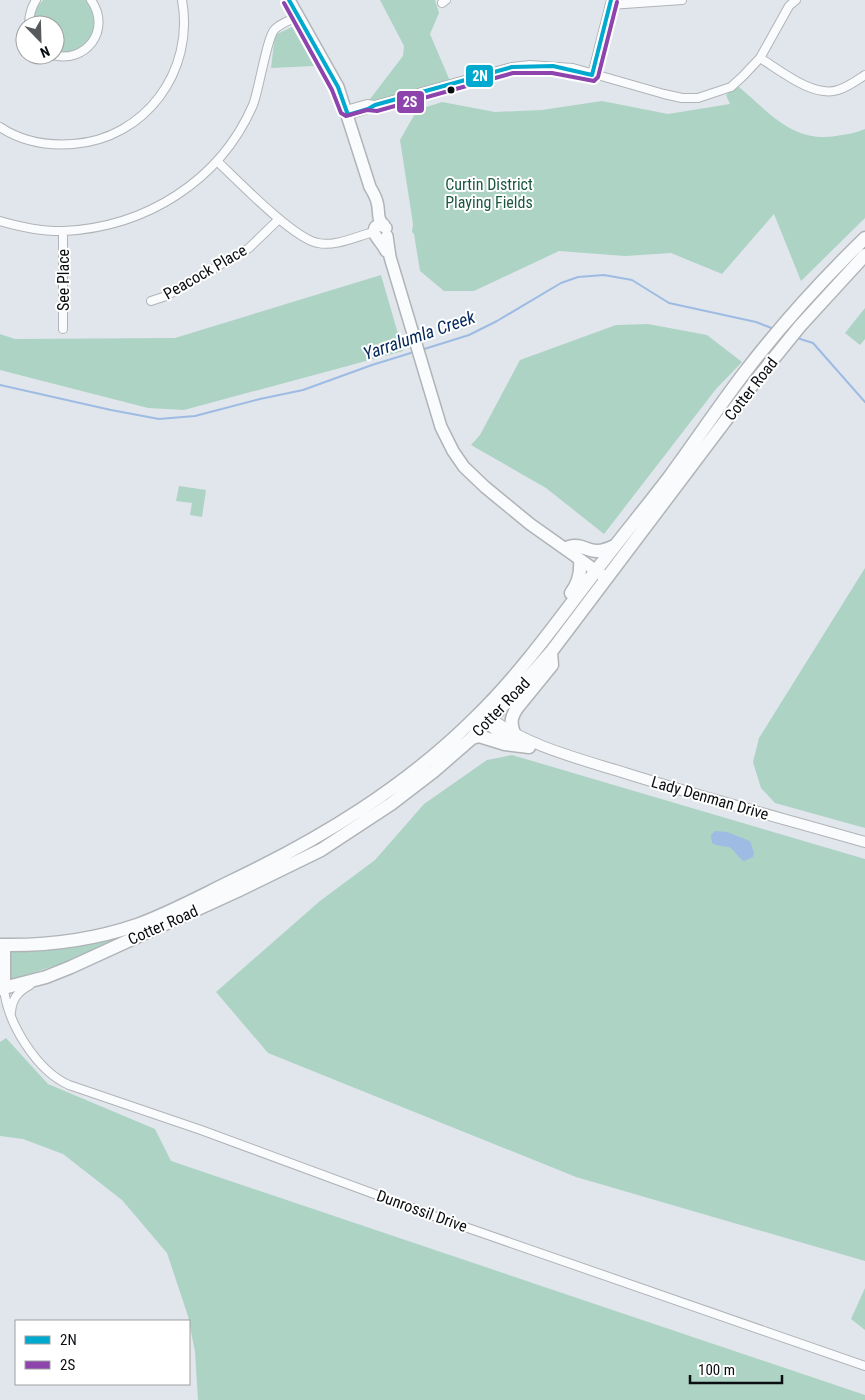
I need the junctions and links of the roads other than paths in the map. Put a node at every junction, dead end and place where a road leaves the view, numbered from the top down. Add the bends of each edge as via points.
1 (36, 0) edge
2 (91, 0) edge
3 (182, 0) edge
4 (289, 0) edge
5 (682, 0) edge
6 (796, 0) edge
7 (611, 3) edge
8 (787, 3) edge
9 (31, 15) edge
10 (298, 16) junction
11 (65, 57) edge
12 (760, 58) junction
13 (592, 75) junction
14 (865, 75) edge
15 (347, 113) junction
16 (0, 127) edge
17 (217, 161) junction
18 (280, 219) junction
19 (0, 221) edge
20 (63, 231) junction
21 (380, 232) junction
22 (865, 238) edge
23 (865, 255) edge
24 (151, 301) dead end
25 (63, 329) dead end
26 (564, 545) junction
27 (617, 545) junction
28 (580, 561) junction
29 (603, 572) junction
30 (539, 646) junction
31 (551, 652) junction
32 (485, 717) junction
33 (514, 734) junction
34 (472, 738) junction
35 (529, 747) junction
36 (556, 752) junction
37 (865, 842) edge
38 (2, 945) edge
39 (46, 977) junction
40 (2, 989) edge
41 (11, 1014) junction
42 (865, 1366) edge

1 - 9 street
2 - 11 street via 99,23 93,41 84,51
3 - 16 street via 184,43 177,68 158,100 136,121 101,140 63,145 28,140
4 - 10 main road
5 - 7 street
6 - 8 street
7 - 13 street
8 - 12 street
10 - 15 main road via 338,87
10 - 17 street via 274,29 269,38 254,104 230,148
12 - 13 street via 731,87 698,98 682,98
12 - 14 street via 805,85 824,91 838,90
13 - 15 street via 573,68 530,65
15 - 21 main road via 377,202
17 - 18 street
17 - 20 street via 201,178 157,208 129,219
18 - 21 street via 304,239 318,244
18 - 24 street, Peacock Place via 238,255 166,296
19 - 20 street
20 - 25 street, See Place
21 - 26 main road via 441,428 453,451 464,467 506,505
22 - 27 main road, Cotter Road via 813,290 746,370
23 - 29 main road, Cotter Road via 800,326
26 - 27 main road via 594,552
26 - 28 main road
26 - 29 main road
27 - 29 main road, Cotter Road
28 - 29 main road
28 - 30 main road via 577,583 543,630
29 - 30 main road, Cotter Road
29 - 31 main road, Cotter Road
30 - 32 main road, Cotter Road
31 - 32 main road, Cotter Road
31 - 33 main road via 552,665 513,716
32 - 33 street, Lady Denman Drive
32 - 34 main road, Cotter Road
32 - 35 street, Lady Denman Drive via 503,736
32 - 38 main road, Cotter Road via 390,791 323,834 180,906 108,934 34,945
33 - 36 street, Lady Denman Drive
34 - 35 main road via 479,736
34 - 39 main road, Cotter Road via 391,804 321,850
35 - 36 street, Lady Denman Drive
36 - 37 street, Lady Denman Drive
38 - 40 main road
39 - 40 main road, Cotter Road
39 - 41 street via 19,992 12,1003
40 - 41 street, Dunrossil Drive
41 - 42 street, Dunrossil Drive via 36,1059 54,1077 69,1085

